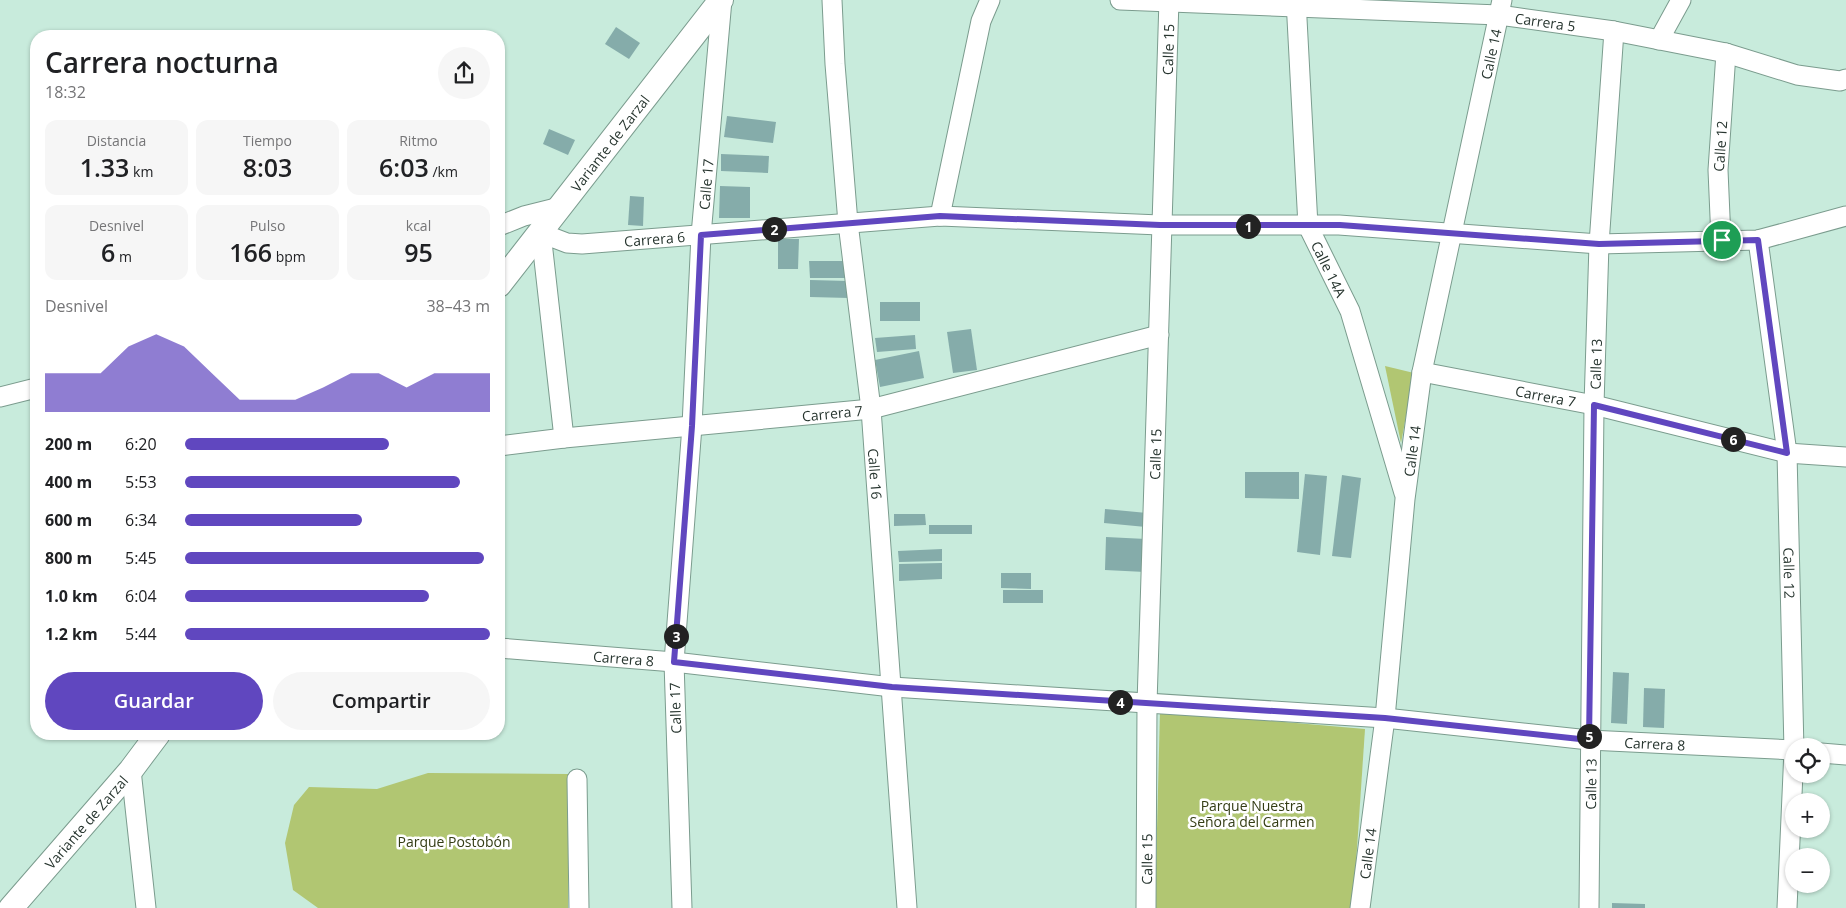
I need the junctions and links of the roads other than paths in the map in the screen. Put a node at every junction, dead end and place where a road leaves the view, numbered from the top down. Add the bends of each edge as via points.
1 (721, 0) edge
2 (832, 0) edge
3 (990, 0) edge
4 (1120, 0) edge
5 (1681, 0) edge
6 (1169, 2) edge
7 (1296, 3) edge
8 (1501, 8) edge
9 (1614, 31) junction
10 (1658, 40) junction
11 (1726, 53) junction
12 (1846, 79) edge
13 (560, 207) junction
14 (940, 216) junction
15 (1846, 216) edge
16 (505, 224) edge
17 (848, 224) junction
18 (1160, 225) junction
19 (1308, 226) junction
20 (541, 233) junction
21 (1452, 234) junction
22 (701, 235) junction
23 (1722, 240) junction
24 (1758, 240) junction
25 (1599, 244) junction
26 (505, 278) edge
27 (1159, 336) junction
28 (1422, 372) junction
29 (30, 389) edge
30 (0, 396) edge
31 (1594, 405) junction
32 (871, 409) junction
33 (692, 426) junction
34 (564, 438) junction
35 (505, 445) edge
36 (1787, 453) junction
37 (1846, 457) edge
38 (1405, 499) junction
39 (505, 648) edge
40 (674, 662) junction
41 (892, 687) junction
42 (1147, 704) junction
43 (1385, 718) junction
44 (1794, 738) edge
45 (154, 740) edge
46 (1589, 740) junction
47 (1785, 750) edge
48 (1830, 754) edge
49 (1846, 755) edge
50 (131, 770) junction
51 (576, 779) dead end
52 (1793, 783) edge
53 (11, 908) edge
54 (146, 908) edge
55 (579, 908) edge
56 (682, 908) edge
57 (907, 908) edge
58 (1146, 908) edge
59 (1360, 908) edge
60 (1589, 908) edge
61 (1787, 908) edge

1 - 13 main road, Variante de Zarzal
1 - 22 street, Calle 17
2 - 17 street, Calle 16
3 - 14 street via 981,21
4 - 6 street, Carrera 5
5 - 10 street
6 - 7 street, Carrera 5
6 - 18 street, Calle 15
7 - 8 street, Carrera 5
7 - 19 street, Calle 14A
8 - 9 street, Carrera 5
8 - 21 street, Calle 14
9 - 10 street, Carrera 5
9 - 25 street, Calle 13
10 - 11 street, Carrera 5
11 - 12 street, Carrera 5 via 1796,75
11 - 23 street, Calle 12 via 1718,170
13 - 16 street
13 - 20 main road, Variante de Zarzal
14 - 17 street, Carrera 6
14 - 18 street, Carrera 6
15 - 24 street, Carrera 6
17 - 22 street, Carrera 6
17 - 32 street, Calle 16
18 - 19 street, Carrera 6
18 - 27 street, Calle 15
19 - 21 street, Carrera 6 via 1340,225
19 - 38 street, Calle 14A via 1350,311
20 - 22 street, Carrera 6 via 567,243 582,244
20 - 26 main road, Variante de Zarzal
20 - 34 street
21 - 25 street, Carrera 6
21 - 28 street, Calle 14
22 - 33 street, Calle 17
23 - 24 street, Carrera 6
23 - 25 street, Carrera 6
24 - 36 street, Calle 12
25 - 31 street, Calle 13
27 - 32 street, Carrera 7
27 - 42 street, Calle 15
28 - 31 street, Carrera 7
28 - 38 street, Calle 14
29 - 30 street
31 - 36 street, Carrera 7
31 - 46 street, Calle 13
32 - 33 street, Carrera 7
32 - 41 street, Calle 16
33 - 34 street, Carrera 7
33 - 40 street, Calle 17
34 - 35 street, Carrera 7
36 - 37 street, Carrera 7
36 - 44 street, Calle 12
38 - 43 street, Calle 14
39 - 40 street, Carrera 8
40 - 41 street, Carrera 8
40 - 56 street, Calle 17
41 - 42 street, Carrera 8
41 - 57 street, Calle 16
42 - 43 street, Carrera 8
42 - 58 street, Calle 15
43 - 46 street, Carrera 8
43 - 59 street, Calle 14
45 - 50 main road, Variante de Zarzal
46 - 47 street, Carrera 8
46 - 60 street, Calle 13
48 - 49 street
50 - 53 main road, Variante de Zarzal
50 - 54 street
51 - 55 street
52 - 61 street, Calle 12

